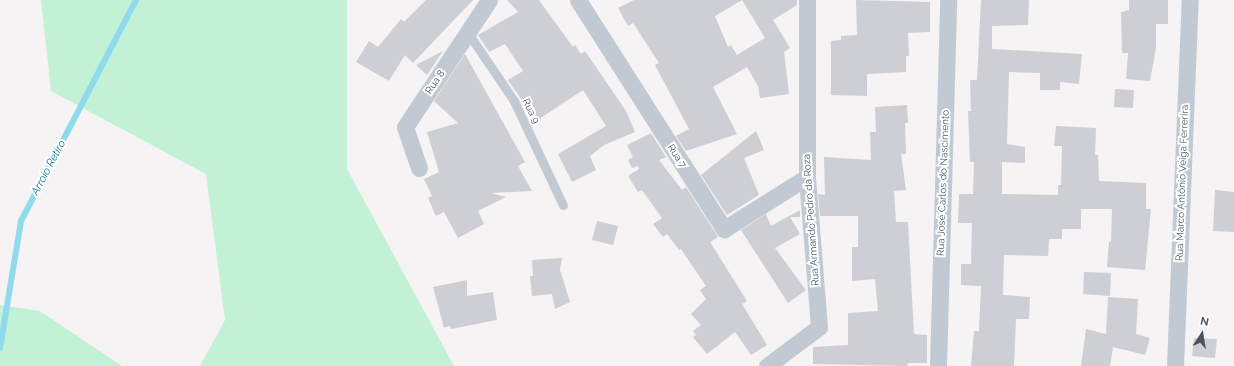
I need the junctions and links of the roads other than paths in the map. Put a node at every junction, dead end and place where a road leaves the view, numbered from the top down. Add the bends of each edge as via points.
1 (489, 0) edge
2 (578, 0) edge
3 (807, 0) edge
4 (948, 0) edge
5 (1190, 0) edge
6 (468, 32) junction
7 (419, 168) dead end
8 (807, 177) junction
9 (563, 204) dead end
10 (767, 366) edge
11 (938, 366) edge
12 (1175, 366) edge

1 - 6 street, Rua 8
2 - 8 street, Rua 7 via 724,229
3 - 8 street, Rua Armando Pedro da Roza
4 - 11 street, Rua José Carlos do Nascimento
5 - 12 street, Rua Marco Antônio Veiga Ferrerira
6 - 7 street, Rua 8 via 405,127
6 - 9 lane, Rua 9 via 514,101
8 - 10 street, Rua Armando Pedro da Roza via 819,327

